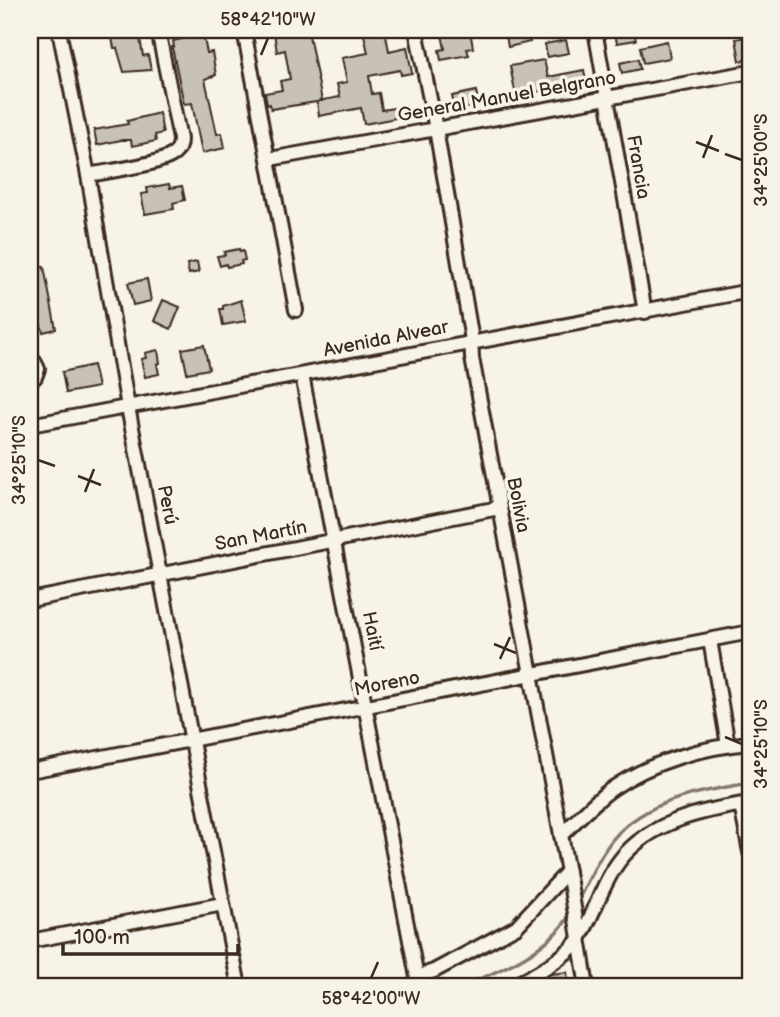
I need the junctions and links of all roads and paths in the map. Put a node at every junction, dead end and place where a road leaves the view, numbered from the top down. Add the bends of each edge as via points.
1 (60, 30) edge
2 (158, 30) edge
3 (244, 30) edge
4 (416, 30) edge
5 (595, 30) edge
6 (750, 72) edge
7 (607, 99) junction
8 (436, 129) junction
9 (270, 159) junction
10 (88, 175) junction
11 (750, 292) edge
12 (296, 310) dead end
13 (645, 312) junction
14 (471, 343) junction
15 (30, 358) edge
16 (302, 375) junction
17 (30, 381) edge
18 (128, 407) junction
19 (30, 425) edge
20 (499, 508) junction
21 (335, 541) junction
22 (162, 575) junction
23 (30, 600) edge
24 (750, 632) edge
25 (710, 640) junction
26 (531, 675) junction
27 (367, 707) junction
28 (192, 739) junction
29 (750, 743) edge
30 (728, 745) junction
31 (30, 771) edge
32 (746, 804) edge
33 (561, 835) junction
34 (750, 852) edge
35 (569, 877) junction
36 (223, 904) junction
37 (578, 934) junction
38 (30, 941) edge
39 (416, 982) edge
40 (239, 987) edge
41 (510, 987) edge
42 (587, 987) edge

1 - 10 street, Perú
2 - 10 street via 179,149 160,160
3 - 9 street
4 - 8 street, Bolivia
5 - 7 street, Francia
6 - 7 street, General Manuel Belgrano
7 - 8 street, General Manuel Belgrano
7 - 13 street, Francia
8 - 9 street, General Manuel Belgrano
8 - 14 street, Bolivia
9 - 12 street
10 - 18 street, Perú
11 - 13 street, Avenida Alvear
13 - 14 street, Avenida Alvear
14 - 16 street, Avenida Alvear
14 - 20 street, Bolivia
15 - 17 street via 38,369
16 - 18 street, Avenida Alvear
16 - 21 street, Haití
18 - 19 street, Avenida Alvear
18 - 22 street, Perú
20 - 21 street, San Martín
20 - 26 street, Bolivia
21 - 22 street, San Martín
21 - 27 street, Haití
22 - 23 street, San Martín
22 - 28 street, Perú
24 - 25 street, Moreno
25 - 26 street, Moreno
25 - 30 street
26 - 27 street, Moreno
26 - 33 street, Bolivia
27 - 28 street, Moreno
27 - 39 street, Haití
28 - 31 street, Moreno
28 - 36 street, Perú
29 - 30 street
30 - 33 street via 685,755 614,787
32 - 34 street
32 - 37 street via 671,822 634,845 619,861
33 - 35 street, Bolivia
35 - 37 street, Bolivia
35 - 39 street via 516,927
36 - 38 street
36 - 40 street, Perú
37 - 41 street via 552,962
37 - 42 street, Bolivia

